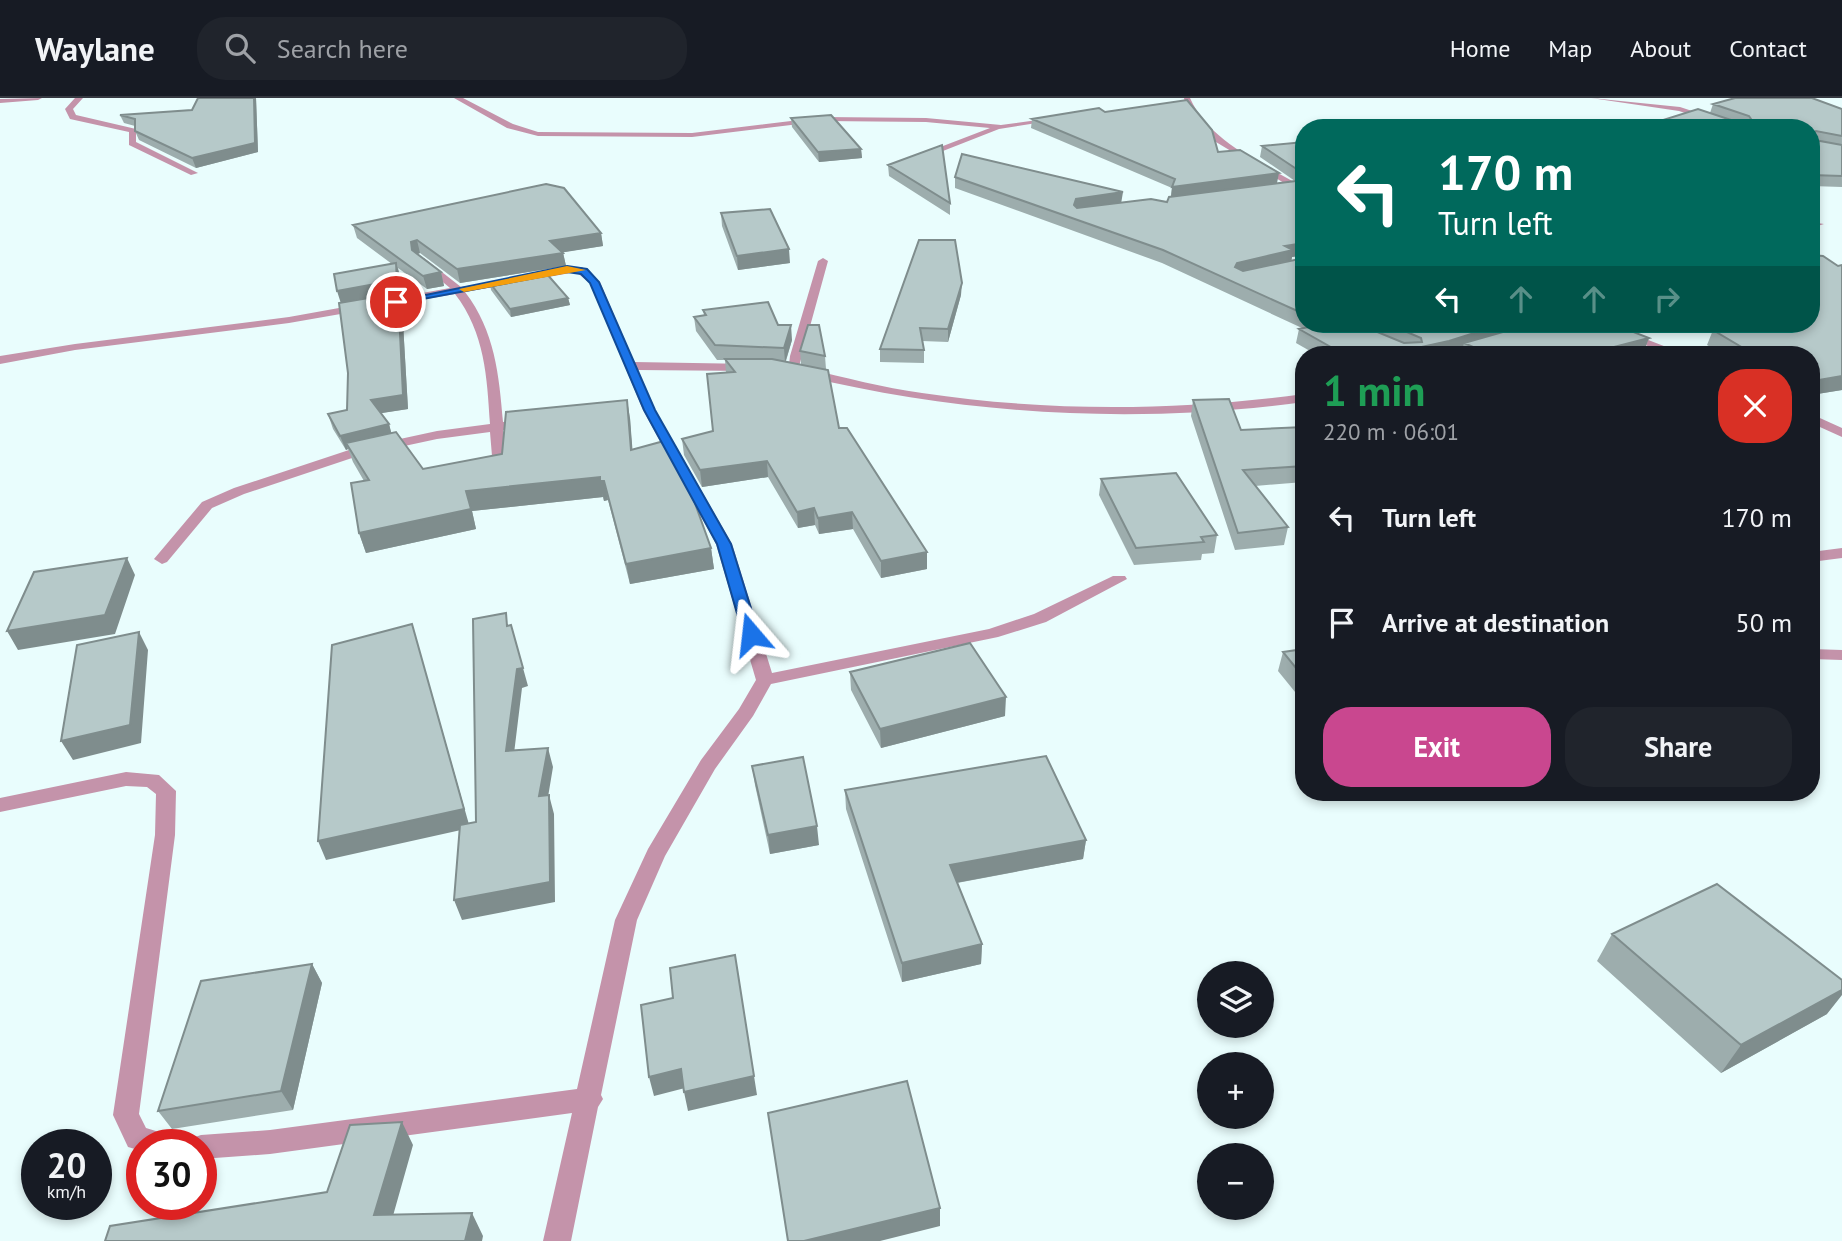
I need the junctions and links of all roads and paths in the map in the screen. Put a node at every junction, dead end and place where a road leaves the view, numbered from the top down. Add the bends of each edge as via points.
1 (37, 98) edge
2 (79, 98) edge
3 (458, 98) edge
4 (1595, 98) edge
5 (1185, 100) edge
6 (0, 101) edge
7 (1710, 119) edge
8 (1056, 120) edge
9 (1001, 127) junction
10 (913, 161) edge
11 (194, 173) edge
12 (1295, 180) edge
13 (1282, 183) junction
14 (1295, 187) edge
15 (421, 259) edge
16 (823, 261) dead end
17 (458, 290) junction
18 (1621, 333) edge
19 (1499, 342) edge
20 (1485, 346) edge
21 (1657, 346) edge
22 (0, 360) edge
23 (629, 366) junction
24 (792, 370) junction
25 (1295, 399) edge
26 (541, 421) edge
27 (1820, 422) edge
28 (496, 427) junction
29 (1839, 430) edge
30 (500, 468) edge
31 (1842, 553) edge
32 (1820, 556) edge
33 (162, 559) dead end
34 (1119, 579) dead end
35 (1820, 655) edge
36 (1842, 656) edge
37 (765, 680) junction
38 (0, 805) edge
39 (590, 1100) junction
40 (133, 1129) edge
41 (217, 1146) edge
42 (557, 1241) edge

1 - 6 street
2 - 11 street via 69,109 73,117 133,131 132,143
3 - 9 street via 510,126 538,134 692,135 824,119 926,120
4 - 7 street
5 - 13 street via 1209,134
8 - 9 street
9 - 10 street
12 - 13 street
13 - 14 street
15 - 17 street
16 - 24 street
17 - 22 street via 289,320
17 - 23 street via 567,269 584,271 595,282
17 - 28 street via 487,342
18 - 21 street
19 - 20 street
23 - 24 street
23 - 37 street via 643,411 724,544
24 - 25 street via 920,396 1019,408 1174,411
26 - 28 street
27 - 29 street
28 - 30 street
28 - 33 street via 354,453 239,491 207,505
31 - 32 street
34 - 37 street via 1040,618 992,633
35 - 36 street
37 - 39 street via 655,855 626,920
38 - 40 street via 126,779 152,780 166,791 165,835 126,1115
39 - 41 street
39 - 42 street

